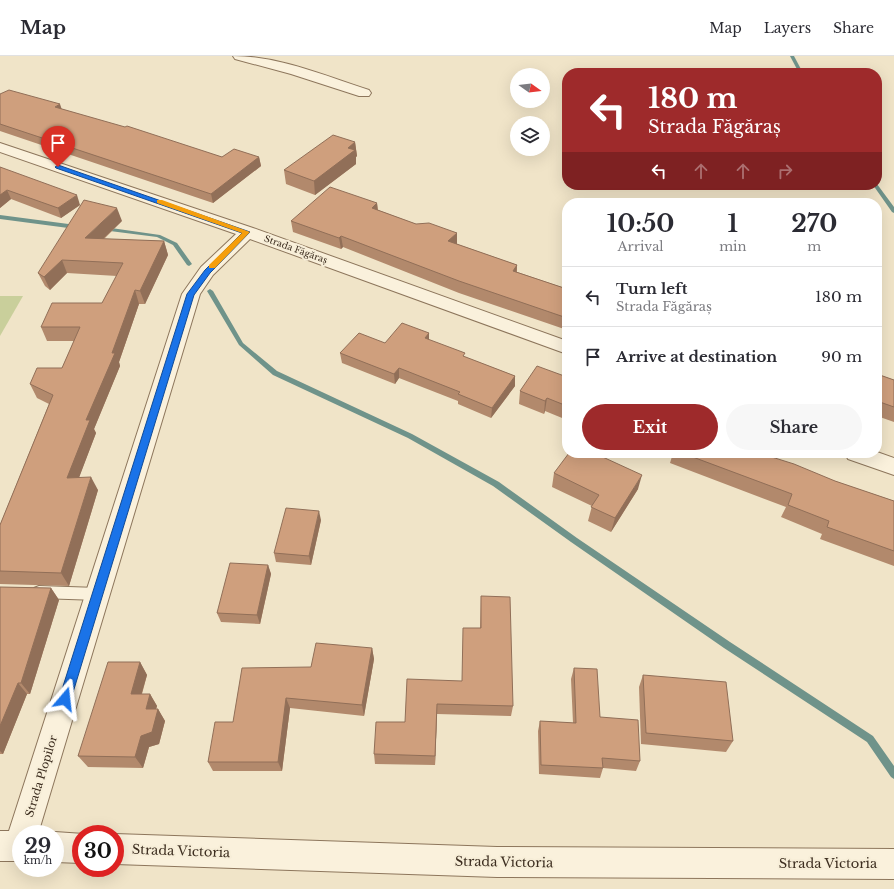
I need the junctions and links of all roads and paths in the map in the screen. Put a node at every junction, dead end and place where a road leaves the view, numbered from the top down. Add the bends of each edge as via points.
1 (243, 56) edge
2 (364, 93) dead end
3 (0, 147) edge
4 (247, 232) junction
5 (562, 346) edge
6 (870, 458) edge
7 (894, 467) edge
8 (22, 592) edge
9 (98, 594) junction
10 (23, 825) edge
11 (124, 849) edge
12 (894, 864) edge

1 - 2 street
3 - 4 street, Strada Făgăraș
4 - 5 street, Strada Făgăraș
4 - 9 street, Strada Plopilor via 207,271 190,294
6 - 7 street
8 - 9 lane
9 - 10 street, Strada Plopilor
11 - 12 street, Strada Victoria via 497,862

